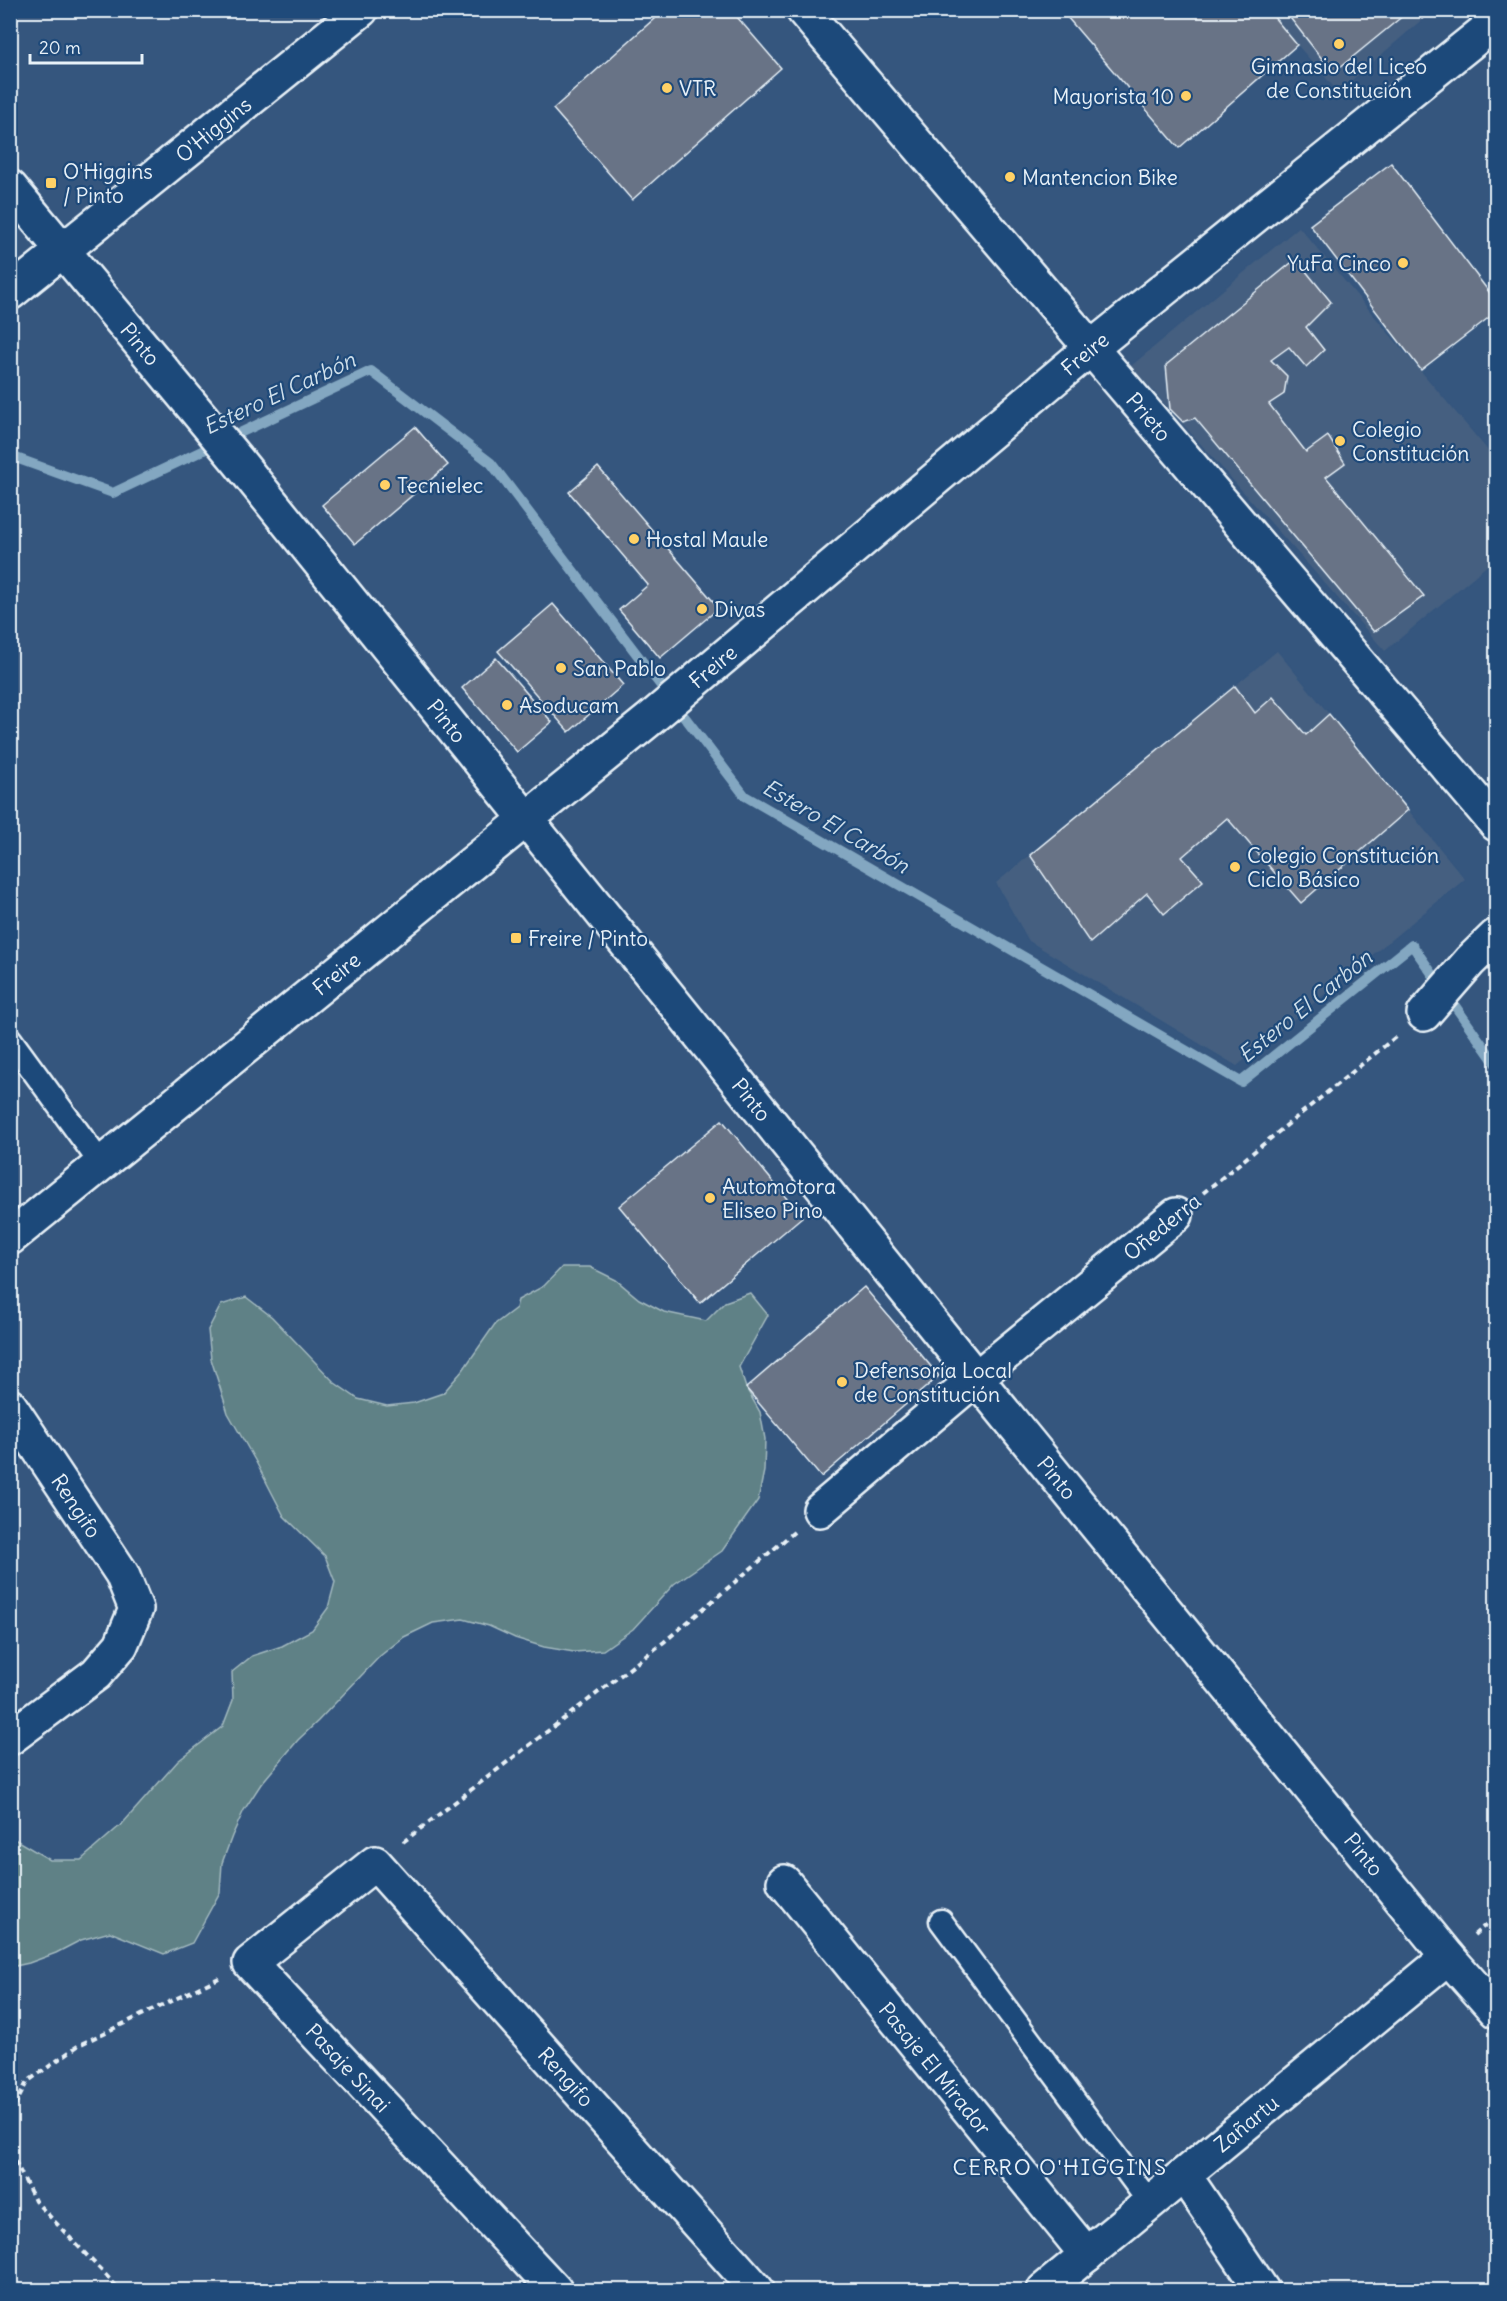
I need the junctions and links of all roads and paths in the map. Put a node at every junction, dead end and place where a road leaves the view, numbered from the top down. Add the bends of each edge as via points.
1 (361, 10) edge
2 (803, 10) edge
3 (1497, 22) edge
4 (10, 187) edge
5 (63, 250) junction
6 (10, 293) edge
7 (1091, 348) junction
8 (526, 818) junction
9 (1497, 824) edge
10 (1497, 936) edge
11 (1424, 1014) joint
12 (10, 1039) edge
13 (102, 1165) junction
14 (1176, 1215) joint
15 (10, 1239) edge
16 (976, 1378) junction
17 (10, 1406) edge
18 (820, 1510) joint
19 (10, 1738) edge
20 (375, 1863) junction
21 (784, 1882) dead end
22 (941, 1921) dead end
23 (1448, 1957) junction
24 (249, 1963) junction
25 (1497, 2011) edge
26 (10, 2116) edge
27 (10, 2151) edge
28 (1184, 2175) junction
29 (1150, 2203) junction
30 (1087, 2255) junction
31 (120, 2290) edge
32 (555, 2290) edge
33 (757, 2290) edge
34 (1044, 2290) edge
35 (1262, 2290) edge

1 - 5 street, O'Higgins
2 - 7 street, Prieto
3 - 7 street, Freire
4 - 5 street, Pinto
5 - 6 street, O'Higgins
5 - 8 street, Pinto
7 - 8 street, Freire via 650,719
7 - 9 street, Prieto
8 - 13 street, Freire
8 - 16 street, Pinto
10 - 11 street
11 - 14 path, Oñederra
12 - 13 lane
13 - 15 street, Freire
14 - 16 street, Oñederra
16 - 18 street, Oñederra
16 - 23 street, Pinto
17 - 19 street, Rengifo via 122,1574 136,1609 121,1645 96,1674
18 - 20 path via 664,1641
20 - 24 street
20 - 33 street, Rengifo
21 - 30 street, Pasaje El Mirador
22 - 29 lane
23 - 25 street, Pinto
23 - 28 street, Zañartu
24 - 26 path via 79,2045 27,2082
24 - 32 street, Pasaje Sinai
27 - 31 path via 35,2201
28 - 29 street, Zañartu
28 - 35 street
29 - 30 street, Zañartu
30 - 34 street, Zañartu

